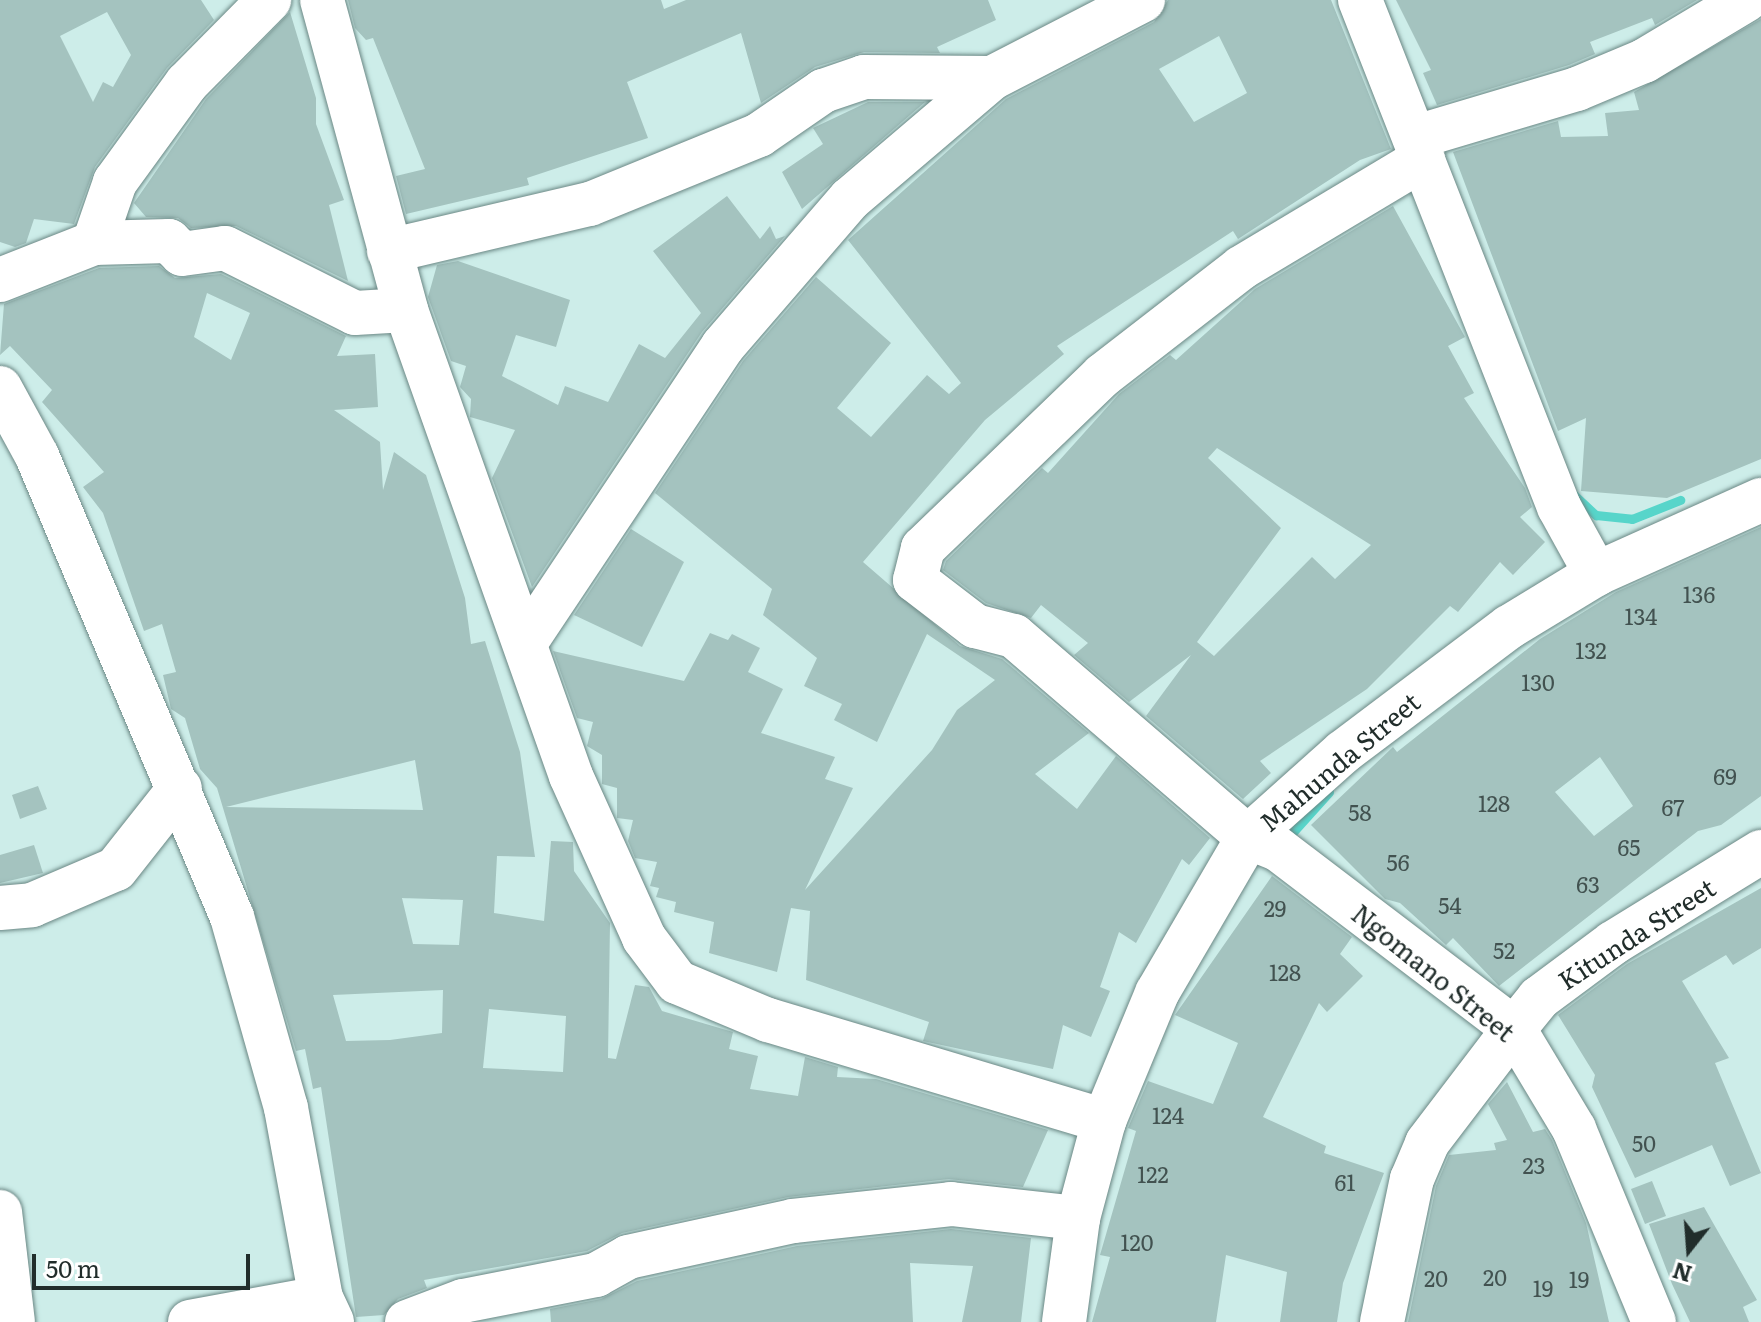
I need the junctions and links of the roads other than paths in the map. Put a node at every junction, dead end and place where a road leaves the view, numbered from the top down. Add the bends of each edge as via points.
1 (269, 0) edge
2 (322, 0) edge
3 (1143, 0) edge
4 (1360, 0) edge
5 (1746, 0) edge
6 (992, 78) junction
7 (1420, 148) junction
8 (94, 243) junction
9 (389, 251) junction
10 (0, 280) edge
11 (406, 310) junction
12 (0, 388) edge
13 (1761, 500) edge
14 (1596, 574) junction
15 (527, 640) junction
16 (180, 788) junction
17 (1248, 837) junction
18 (1761, 852) edge
19 (0, 908) edge
20 (1514, 1029) junction
21 (1104, 1121) junction
22 (0, 1212) edge
23 (1078, 1218) junction
24 (326, 1310) edge
25 (13, 1322) edge
26 (190, 1322) edge
27 (407, 1322) edge
28 (1064, 1322) edge
29 (1382, 1322) edge
30 (1654, 1322) edge

1 - 8 street via 187,83 115,182
2 - 9 street
3 - 6 street
4 - 7 street
5 - 7 street, Ngomano Street via 1644,61
6 - 9 street via 864,77 823,91 759,135 590,204
6 - 15 street via 850,199 782,271 723,346
7 - 14 street via 1559,507
7 - 17 street, Ngomano Street via 1241,268 1103,375 923,548 917,567 915,580 926,595 984,630 1014,636
8 - 10 street
8 - 11 street via 169,241 182,254 225,248 355,313
9 - 11 street
11 - 15 street
12 - 16 street via 37,456
13 - 14 street, Mahunda Street
14 - 17 street, Mahunda Street via 1509,627 1343,752
15 - 21 street via 571,776 644,938 677,982 768,1020
16 - 19 street via 116,869 32,905
16 - 24 street via 232,917 282,1093
17 - 20 street, Ngomano Street via 1278,849
17 - 21 street, Mahunda Street via 1157,993
18 - 20 street, Kitunda Street via 1613,943 1539,998
20 - 29 street, Kitunda Street via 1427,1143 1412,1179
20 - 30 street, Ngomano Street via 1574,1129
21 - 23 street, Mahunda Street
22 - 25 street
23 - 27 street via 951,1204 793,1221 628,1257 596,1275 463,1301
23 - 28 street, Mahunda Street
24 - 26 street

